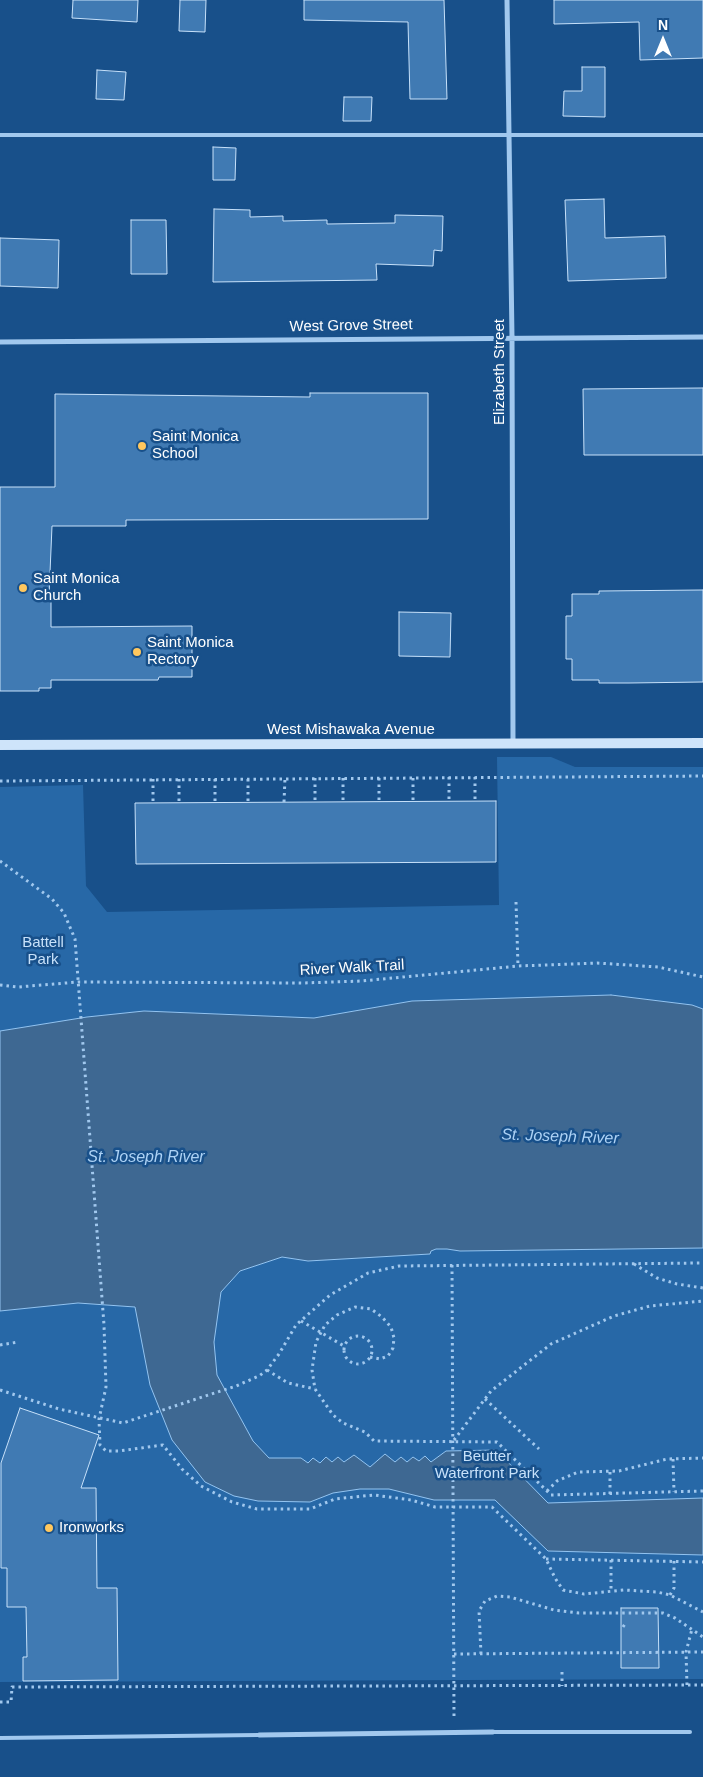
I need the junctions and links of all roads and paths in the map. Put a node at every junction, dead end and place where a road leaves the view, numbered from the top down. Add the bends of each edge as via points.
1 (507, 0) edge
2 (0, 135) edge
3 (703, 135) edge
4 (510, 136) junction
5 (703, 336) edge
6 (512, 337) junction
7 (0, 342) edge
8 (703, 743) edge
9 (513, 744) junction
10 (0, 745) edge
11 (703, 776) edge
12 (449, 777) junction
13 (475, 777) junction
14 (284, 778) junction
15 (315, 778) junction
16 (343, 778) junction
17 (379, 778) junction
18 (413, 778) junction
19 (153, 779) junction
20 (179, 779) junction
21 (215, 779) junction
22 (248, 779) junction
23 (0, 781) edge
24 (449, 801) dead end
25 (475, 801) dead end
26 (248, 802) dead end
27 (284, 802) dead end
28 (316, 802) dead end
29 (343, 802) dead end
30 (379, 802) dead end
31 (413, 802) dead end
32 (153, 803) dead end
33 (179, 803) dead end
34 (215, 803) dead end
35 (0, 861) edge
36 (516, 902) dead end
37 (518, 966) junction
38 (703, 977) edge
39 (78, 982) junction
40 (0, 985) edge
41 (703, 1263) edge
42 (634, 1264) junction
43 (452, 1265) junction
44 (703, 1288) edge
45 (703, 1301) edge
46 (301, 1321) junction
47 (322, 1333) junction
48 (18, 1342) dead end
49 (0, 1345) edge
50 (344, 1346) junction
51 (370, 1357) junction
52 (267, 1370) junction
53 (316, 1389) junction
54 (0, 1390) edge
55 (485, 1399) junction
56 (99, 1419) junction
57 (454, 1441) junction
58 (539, 1449) dead end
59 (703, 1458) edge
60 (673, 1459) junction
61 (610, 1472) junction
62 (547, 1491) junction
63 (703, 1491) edge
64 (674, 1492) junction
65 (610, 1494) junction
66 (454, 1506) junction
67 (546, 1559) junction
68 (611, 1560) junction
69 (674, 1561) junction
70 (703, 1562) edge
71 (611, 1592) junction
72 (670, 1595) junction
73 (703, 1612) edge
74 (692, 1630) junction
75 (703, 1637) edge
76 (686, 1652) junction
77 (703, 1652) edge
78 (454, 1654) junction
79 (481, 1654) junction
80 (562, 1672) dead end
81 (687, 1685) junction
82 (703, 1685) edge
83 (562, 1686) junction
84 (454, 1687) junction
85 (0, 1702) edge
86 (493, 1732) joint
87 (690, 1732) dead end
88 (454, 1733) junction
89 (259, 1735) joint
90 (0, 1738) edge

1 - 4 street, Elizabeth Street
2 - 4 lane
3 - 4 lane
4 - 6 street, Elizabeth Street
5 - 6 street, West Grove Street
6 - 7 street, West Grove Street
6 - 9 street, Elizabeth Street
8 - 9 main road, West Mishawaka Avenue
9 - 10 main road, West Mishawaka Avenue
11 - 13 path
12 - 13 path
12 - 18 path
12 - 24 path
13 - 25 path
14 - 15 path
14 - 22 path
14 - 27 path
15 - 16 path
15 - 28 path
16 - 17 path
16 - 29 path
17 - 18 path
17 - 30 path
18 - 31 path
19 - 20 path
19 - 23 path
19 - 32 path
20 - 21 path
20 - 33 path
21 - 22 path
21 - 34 path
22 - 26 path
35 - 39 path via 52,899 64,913 75,939
36 - 37 path
37 - 38 path, River Walk Trail via 597,963 658,967
37 - 39 path, River Walk Trail via 322,982
39 - 40 path, River Walk Trail via 18,987
39 - 56 path via 104,1325 106,1387
41 - 42 path
42 - 43 path
42 - 44 path via 657,1278
43 - 46 path via 399,1266 368,1273 330,1295
43 - 57 path
45 - 55 path via 650,1306 581,1329 528,1360
46 - 47 path
46 - 52 path
47 - 50 path
47 - 51 path via 325,1325 337,1315 355,1307 371,1309 391,1326 394,1338 388,1356 380,1359
47 - 53 path via 316,1342 312,1370
48 - 49 path
50 - 51 path via 345,1358 353,1364 361,1364
50 - 51 path via 352,1337 361,1336 370,1342
52 - 53 path via 288,1383
52 - 56 path via 236,1386 123,1424
53 - 57 path via 343,1423 365,1432 374,1441
54 - 56 path
55 - 57 path
55 - 58 path
56 - 66 path via 100,1445 106,1451 163,1444 182,1469 201,1486 232,1502 257,1509 310,1509 336,1499 374,1495 435,1507
57 - 62 path via 497,1442
57 - 66 path
59 - 60 path
60 - 61 path
60 - 64 path
61 - 62 path via 570,1474
61 - 65 path
62 - 65 path via 551,1495
63 - 64 path
64 - 65 path
66 - 67 path via 492,1507
66 - 78 path
67 - 68 path
67 - 71 path via 563,1590 584,1594
68 - 69 path
68 - 71 path
69 - 70 path
69 - 72 path via 674,1588
71 - 72 path via 640,1590
72 - 73 path
74 - 75 path
74 - 76 path
74 - 79 path via 663,1613 580,1613 497,1596 485,1601 479,1611
76 - 77 path
76 - 79 path
76 - 81 path
78 - 79 path
78 - 84 path
80 - 83 path
81 - 82 path
81 - 83 path
83 - 84 path
84 - 85 path via 12,1687 11,1702
84 - 88 path
86 - 87 lane
86 - 88 street
88 - 89 street
89 - 90 lane

